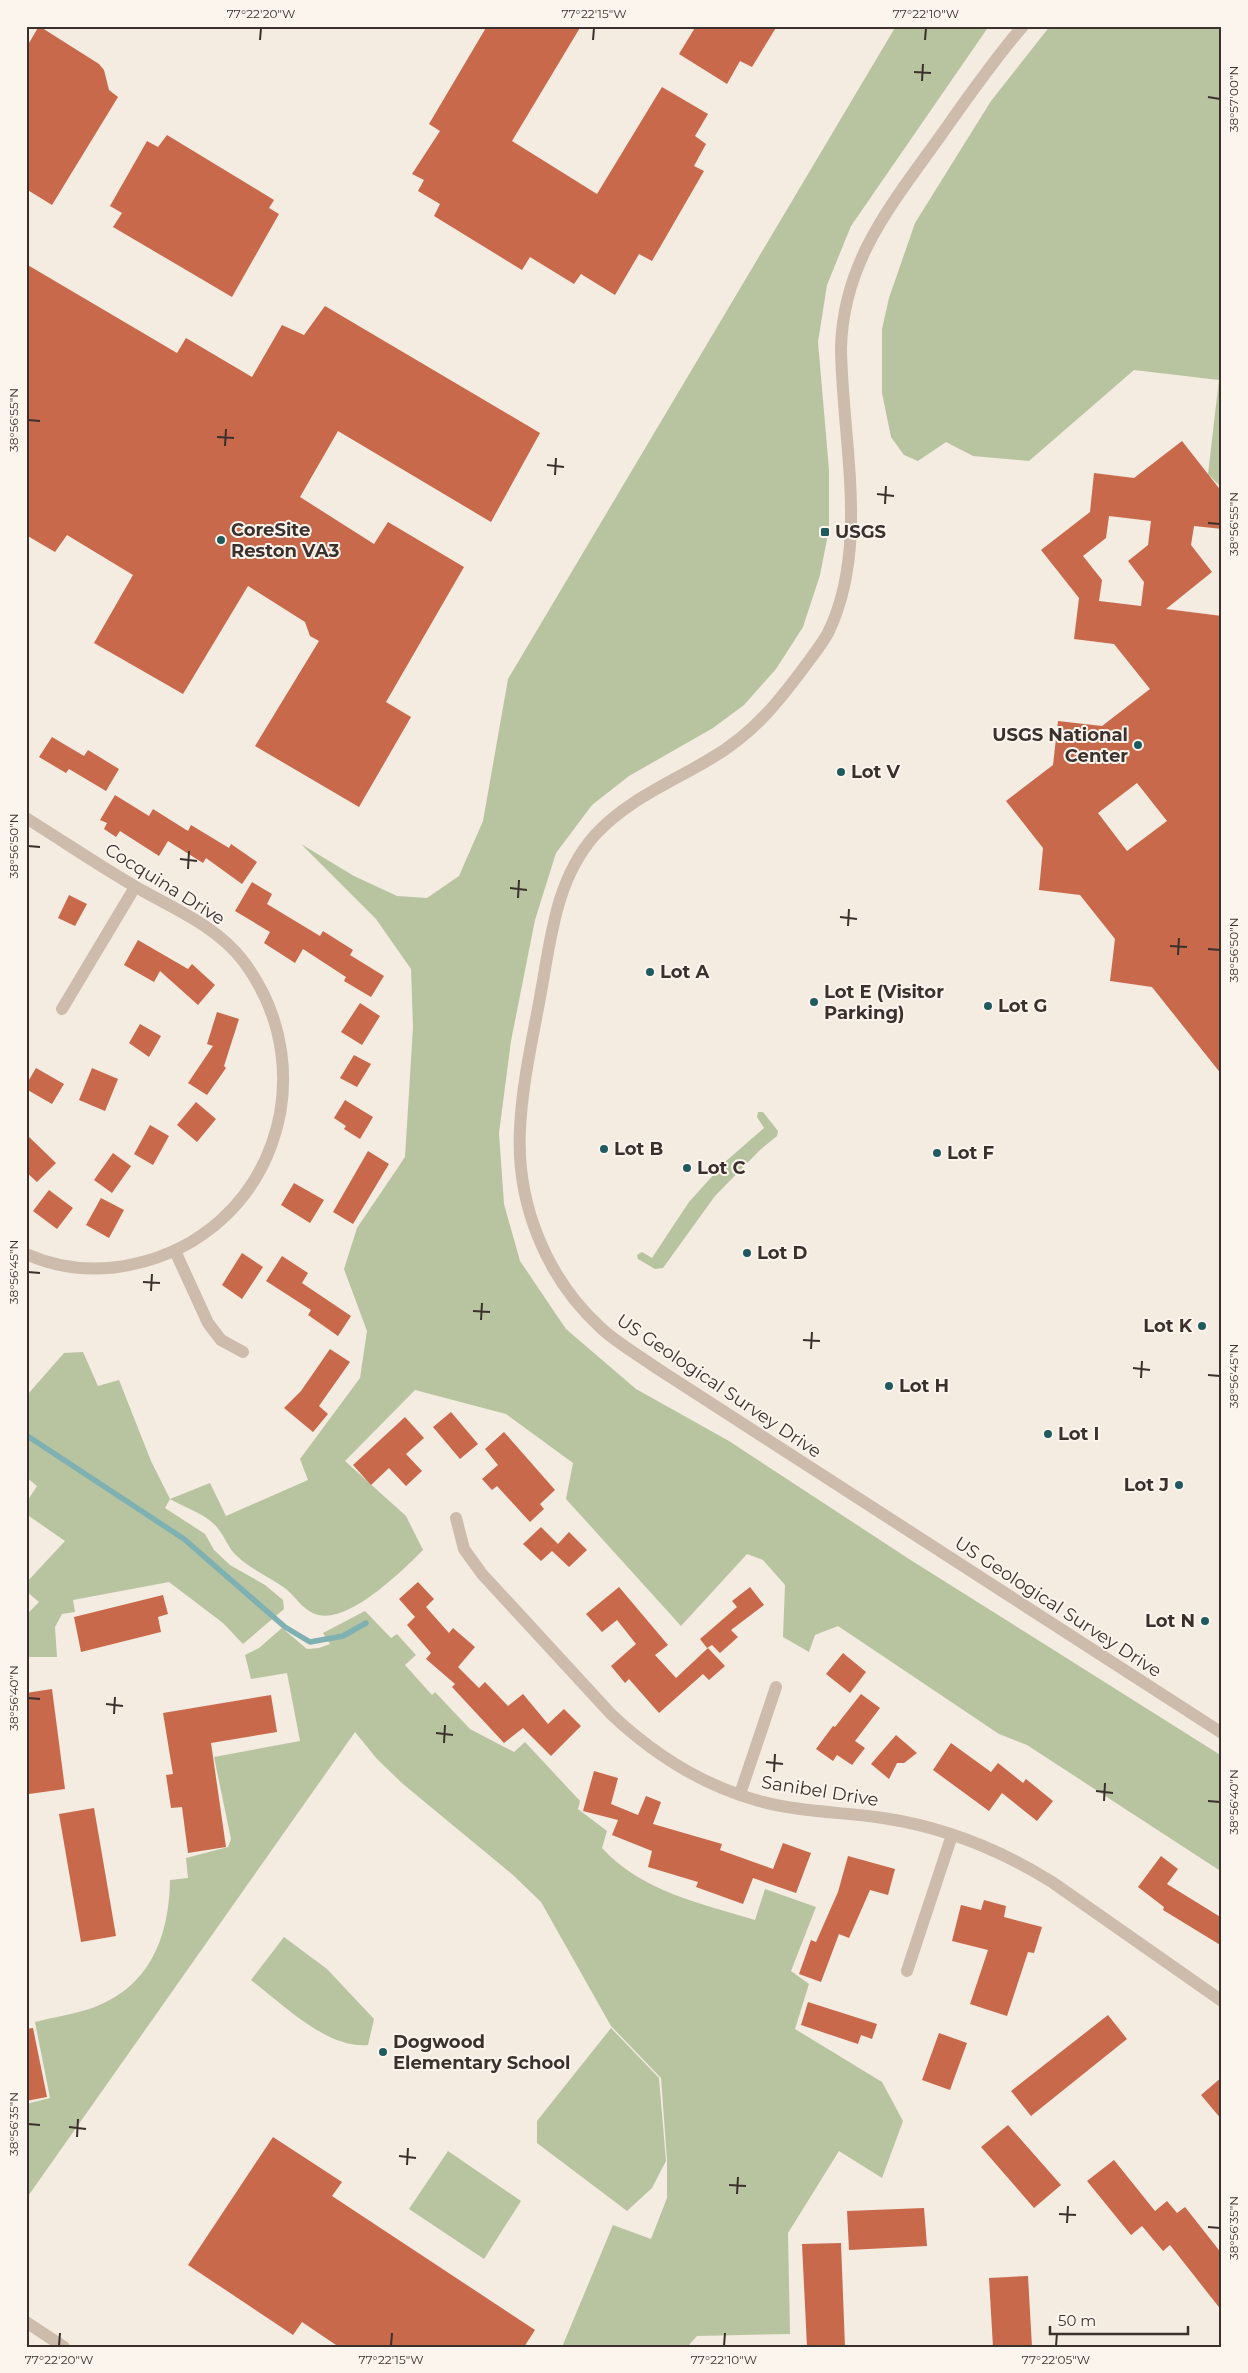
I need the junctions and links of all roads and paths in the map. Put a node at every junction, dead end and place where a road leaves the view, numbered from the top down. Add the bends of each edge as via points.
1 (1013, 26) edge
2 (1023, 26) edge
3 (998, 55) junction
4 (26, 818) edge
5 (136, 887) junction
6 (62, 1009) dead end
7 (175, 1251) junction
8 (26, 1254) edge
9 (243, 1352) dead end
10 (456, 1518) dead end
11 (776, 1687) dead end
12 (1222, 1733) edge
13 (740, 1794) junction
14 (952, 1835) junction
15 (907, 1971) dead end
16 (1222, 2001) edge
17 (26, 2322) edge
18 (64, 2347) edge

1 - 3 street, US Geological Survey Drive
2 - 3 street, US Geological Survey Drive
3 - 12 street, US Geological Survey Drive via 884,216 862,254 852,281 843,320 841,348 851,527 849,560 842,595 824,642 784,695 750,730 712,758 631,804 607,823 586,848 564,886 552,928 521,1108 519,1146 522,1179 530,1216 549,1260 573,1298 604,1331
4 - 5 street, Cocquina Drive
5 - 6 street
5 - 7 street, Cocquina Drive via 211,930 231,947 248,968 267,1002 283,1058 283,1099 262,1170 238,1203
7 - 8 street, Cocquina Drive via 144,1262 96,1269 65,1266
7 - 9 street via 208,1323 222,1340
10 - 13 street, Sanibel Drive via 460,1539 470,1559 611,1714 664,1758 704,1780
11 - 13 street
13 - 14 street, Sanibel Drive via 775,1805 898,1821
14 - 15 street
14 - 16 street, Sanibel Drive via 1030,1869
17 - 18 street

